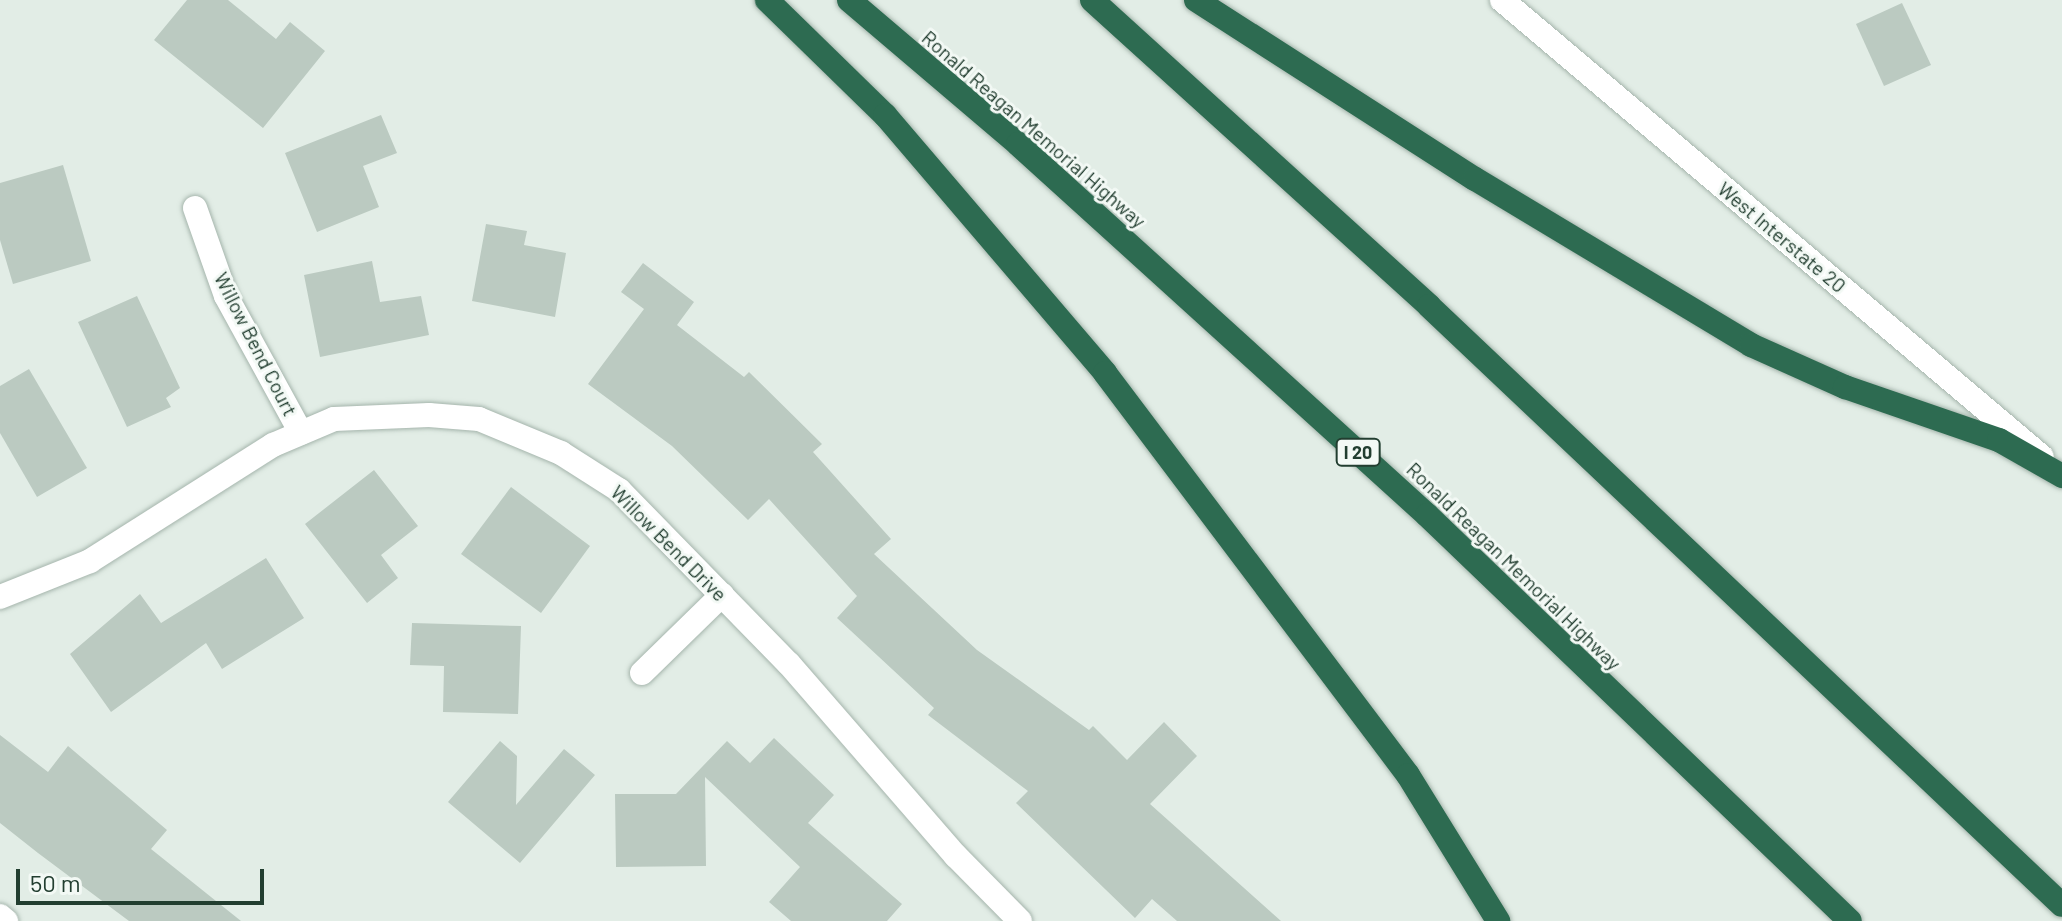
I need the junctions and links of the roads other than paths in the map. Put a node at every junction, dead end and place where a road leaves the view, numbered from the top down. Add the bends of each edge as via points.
1 (767, 0) edge
2 (849, 0) edge
3 (1092, 0) edge
4 (1196, 0) edge
5 (1502, 0) edge
6 (195, 208) dead end
7 (301, 433) junction
8 (2062, 475) edge
9 (722, 595) junction
10 (0, 597) edge
11 (642, 673) dead end
12 (2062, 905) edge
13 (0, 916) edge
14 (6, 921) edge
15 (1020, 921) edge
16 (1498, 921) edge
17 (1850, 921) edge

1 - 16 highway via 885,115 1105,373 1408,775
2 - 17 highway, Ronald Reagan Memorial Highway / I 20 via 1018,144 1427,515
3 - 12 highway via 1429,306
4 - 8 highway via 1475,179 1751,345 1845,387 1999,440
5 - 8 street, West Interstate 20
6 - 7 street, Willow Bend Court via 226,296
7 - 9 street, Willow Bend Drive via 334,419 479,419 561,453 619,490
7 - 10 street, Willow Bend Drive via 90,561
9 - 11 street
9 - 15 street, Willow Bend Drive
13 - 14 street

